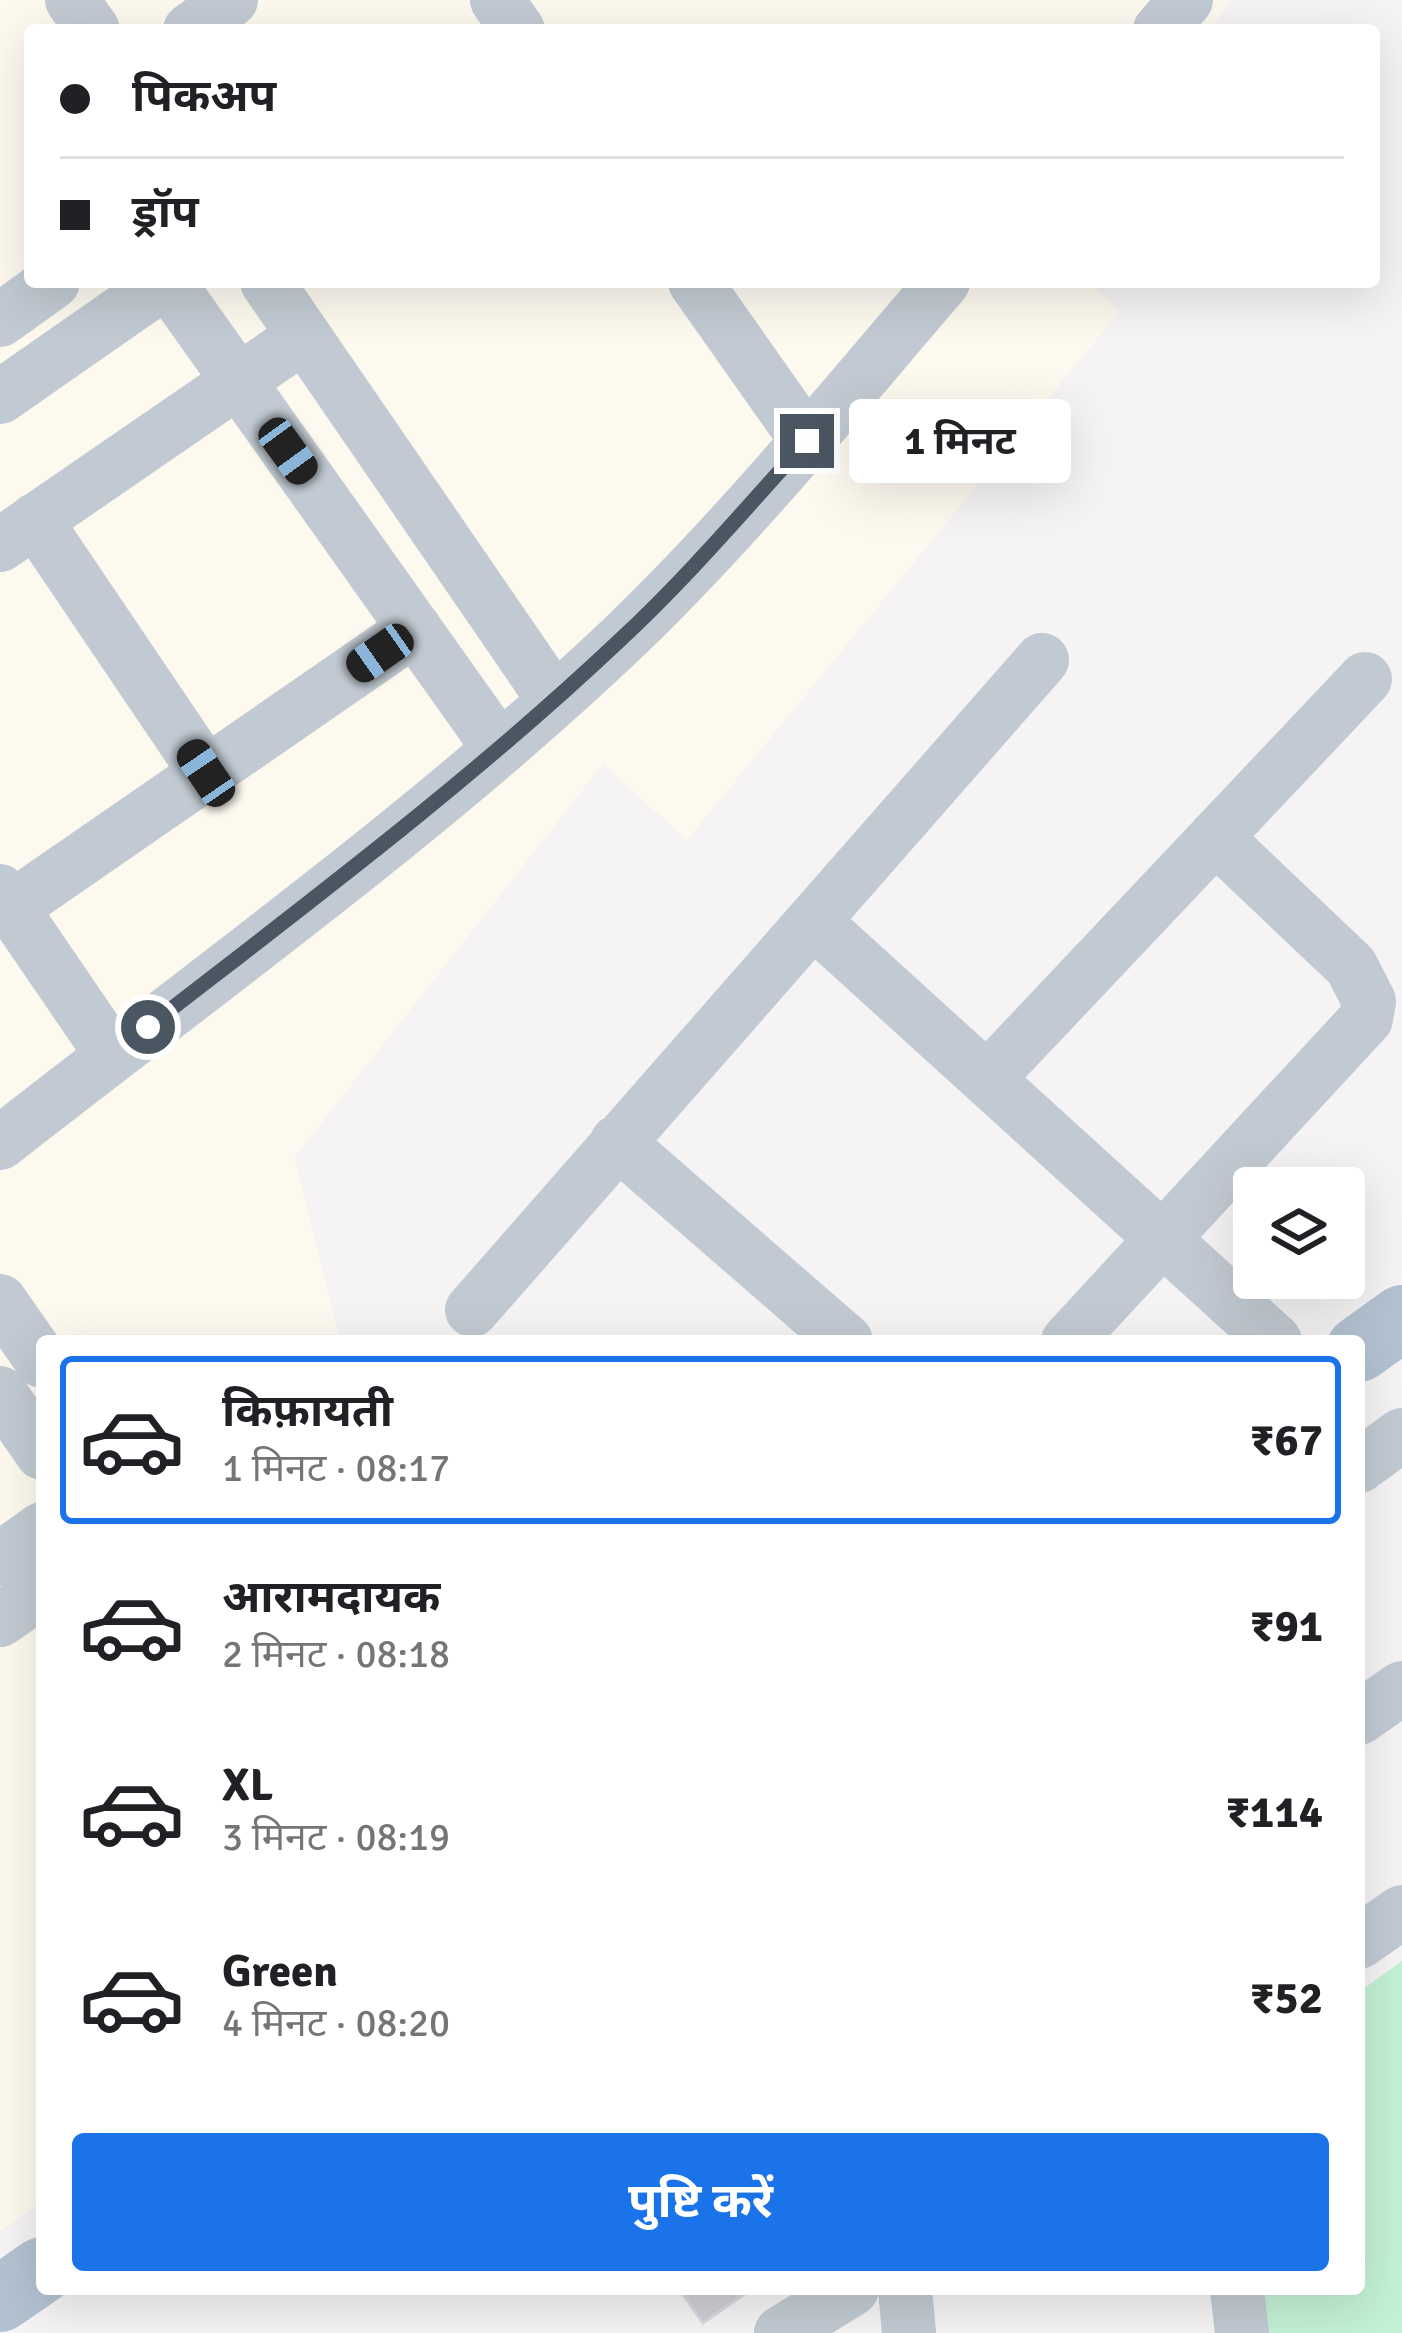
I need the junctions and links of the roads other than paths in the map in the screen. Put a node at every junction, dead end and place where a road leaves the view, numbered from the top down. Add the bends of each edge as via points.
1 (232, 0) edge
2 (1186, 0) edge
3 (198, 24) edge
4 (1165, 24) edge
5 (45, 288) edge
6 (157, 288) edge
7 (170, 288) edge
8 (271, 288) edge
9 (699, 288) edge
10 (938, 288) edge
11 (0, 320) edge
12 (304, 336) junction
13 (237, 380) junction
14 (0, 397) edge
15 (807, 441) junction
16 (18, 532) edge
17 (415, 629) junction
18 (1042, 660) dead end
19 (1364, 679) dead end
20 (554, 700) junction
21 (499, 748) junction
22 (206, 773) junction
23 (1215, 837) junction
24 (6, 900) edge
25 (813, 922) junction
26 (112, 1055) junction
27 (987, 1079) junction
28 (617, 1142) junction
29 (0, 1143) edge
30 (1165, 1240) junction
31 (0, 1301) edge
32 (472, 1310) dead end
33 (1402, 1318) edge
34 (839, 1335) edge
35 (1074, 1335) edge
36 (1268, 1335) edge
37 (1365, 1344) edge
38 (36, 1352) edge
39 (0, 1393) edge
40 (1402, 1435) edge
41 (36, 1444) edge
42 (1365, 1462) edge
43 (36, 1533) edge
44 (0, 1559) edge
45 (36, 1595) edge
46 (0, 1620) edge
47 (1402, 1688) edge
48 (1365, 1714) edge
49 (1402, 1912) edge
50 (1365, 1938) edge
51 (36, 2274) edge
52 (836, 2295) edge
53 (906, 2295) edge
54 (1238, 2295) edge
55 (0, 2299) edge
56 (781, 2333) edge
57 (910, 2333) edge
58 (1242, 2333) edge

1 - 3 street
2 - 4 street
5 - 11 street
6 - 14 street
7 - 13 street
8 - 12 street
9 - 15 street
10 - 15 street
12 - 13 street
12 - 20 street
13 - 16 street
13 - 17 street
15 - 20 street via 622,639
16 - 22 street
17 - 21 street
17 - 22 street
18 - 25 street
19 - 23 street
20 - 21 street
21 - 26 street
22 - 24 street
23 - 27 street
23 - 30 street via 1351,966 1369,1001 1366,1018
24 - 26 street
25 - 27 street
25 - 28 street
26 - 29 street
27 - 30 street
28 - 32 street
28 - 34 street
30 - 35 street
30 - 36 street
31 - 38 street
33 - 37 main road
39 - 41 street
40 - 42 street
43 - 44 street
45 - 46 street
47 - 48 street
49 - 50 street
51 - 55 main road
52 - 56 street
53 - 57 street
54 - 58 street

